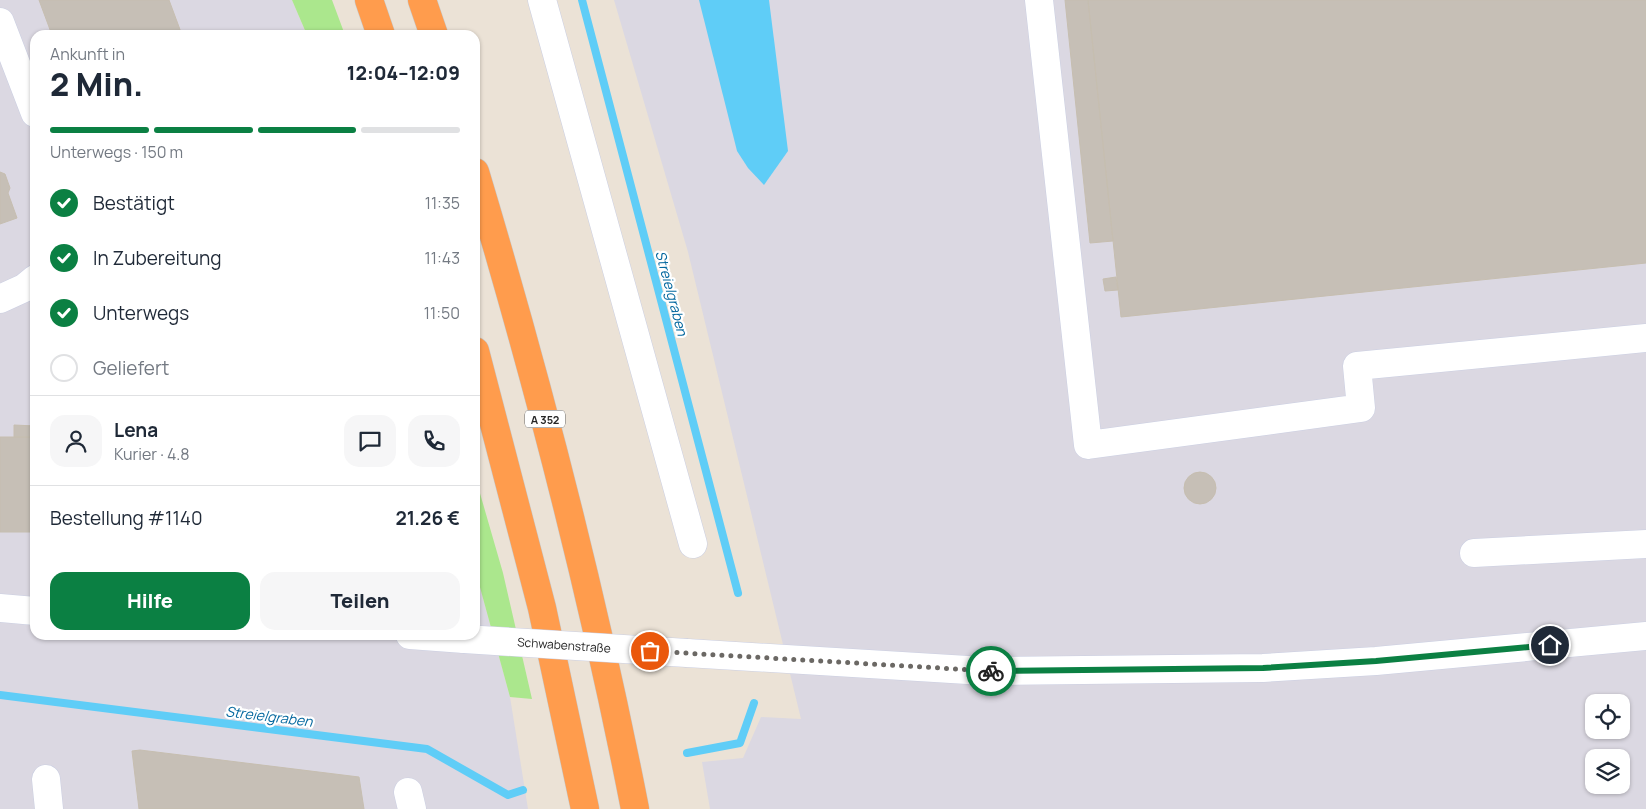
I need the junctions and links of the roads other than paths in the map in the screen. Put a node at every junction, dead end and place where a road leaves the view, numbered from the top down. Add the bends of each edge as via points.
1 (369, 0) edge
2 (422, 0) edge
3 (542, 0) edge
4 (1039, 0) edge
5 (0, 22) edge
6 (379, 30) edge
7 (432, 30) edge
8 (30, 100) edge
9 (480, 189) edge
10 (30, 283) edge
11 (0, 299) edge
12 (1646, 338) edge
13 (480, 370) edge
14 (693, 544) dead end
15 (1646, 544) edge
16 (1474, 553) dead end
17 (0, 608) edge
18 (30, 611) edge
19 (1646, 636) edge
20 (480, 639) edge
21 (46, 779) dead end
22 (49, 809) edge
23 (585, 809) edge
24 (635, 809) edge

1 - 6 highway
2 - 7 highway
3 - 14 street
4 - 12 street via 1088,445 1362,408 1357,366
5 - 8 street
9 - 24 highway, A 352 via 552,441 606,668
10 - 11 street
13 - 23 highway via 542,608
15 - 16 street
17 - 18 street
19 - 20 street, Schwabenstraße, bridge via 1376,661 1244,669 984,671
21 - 22 street

